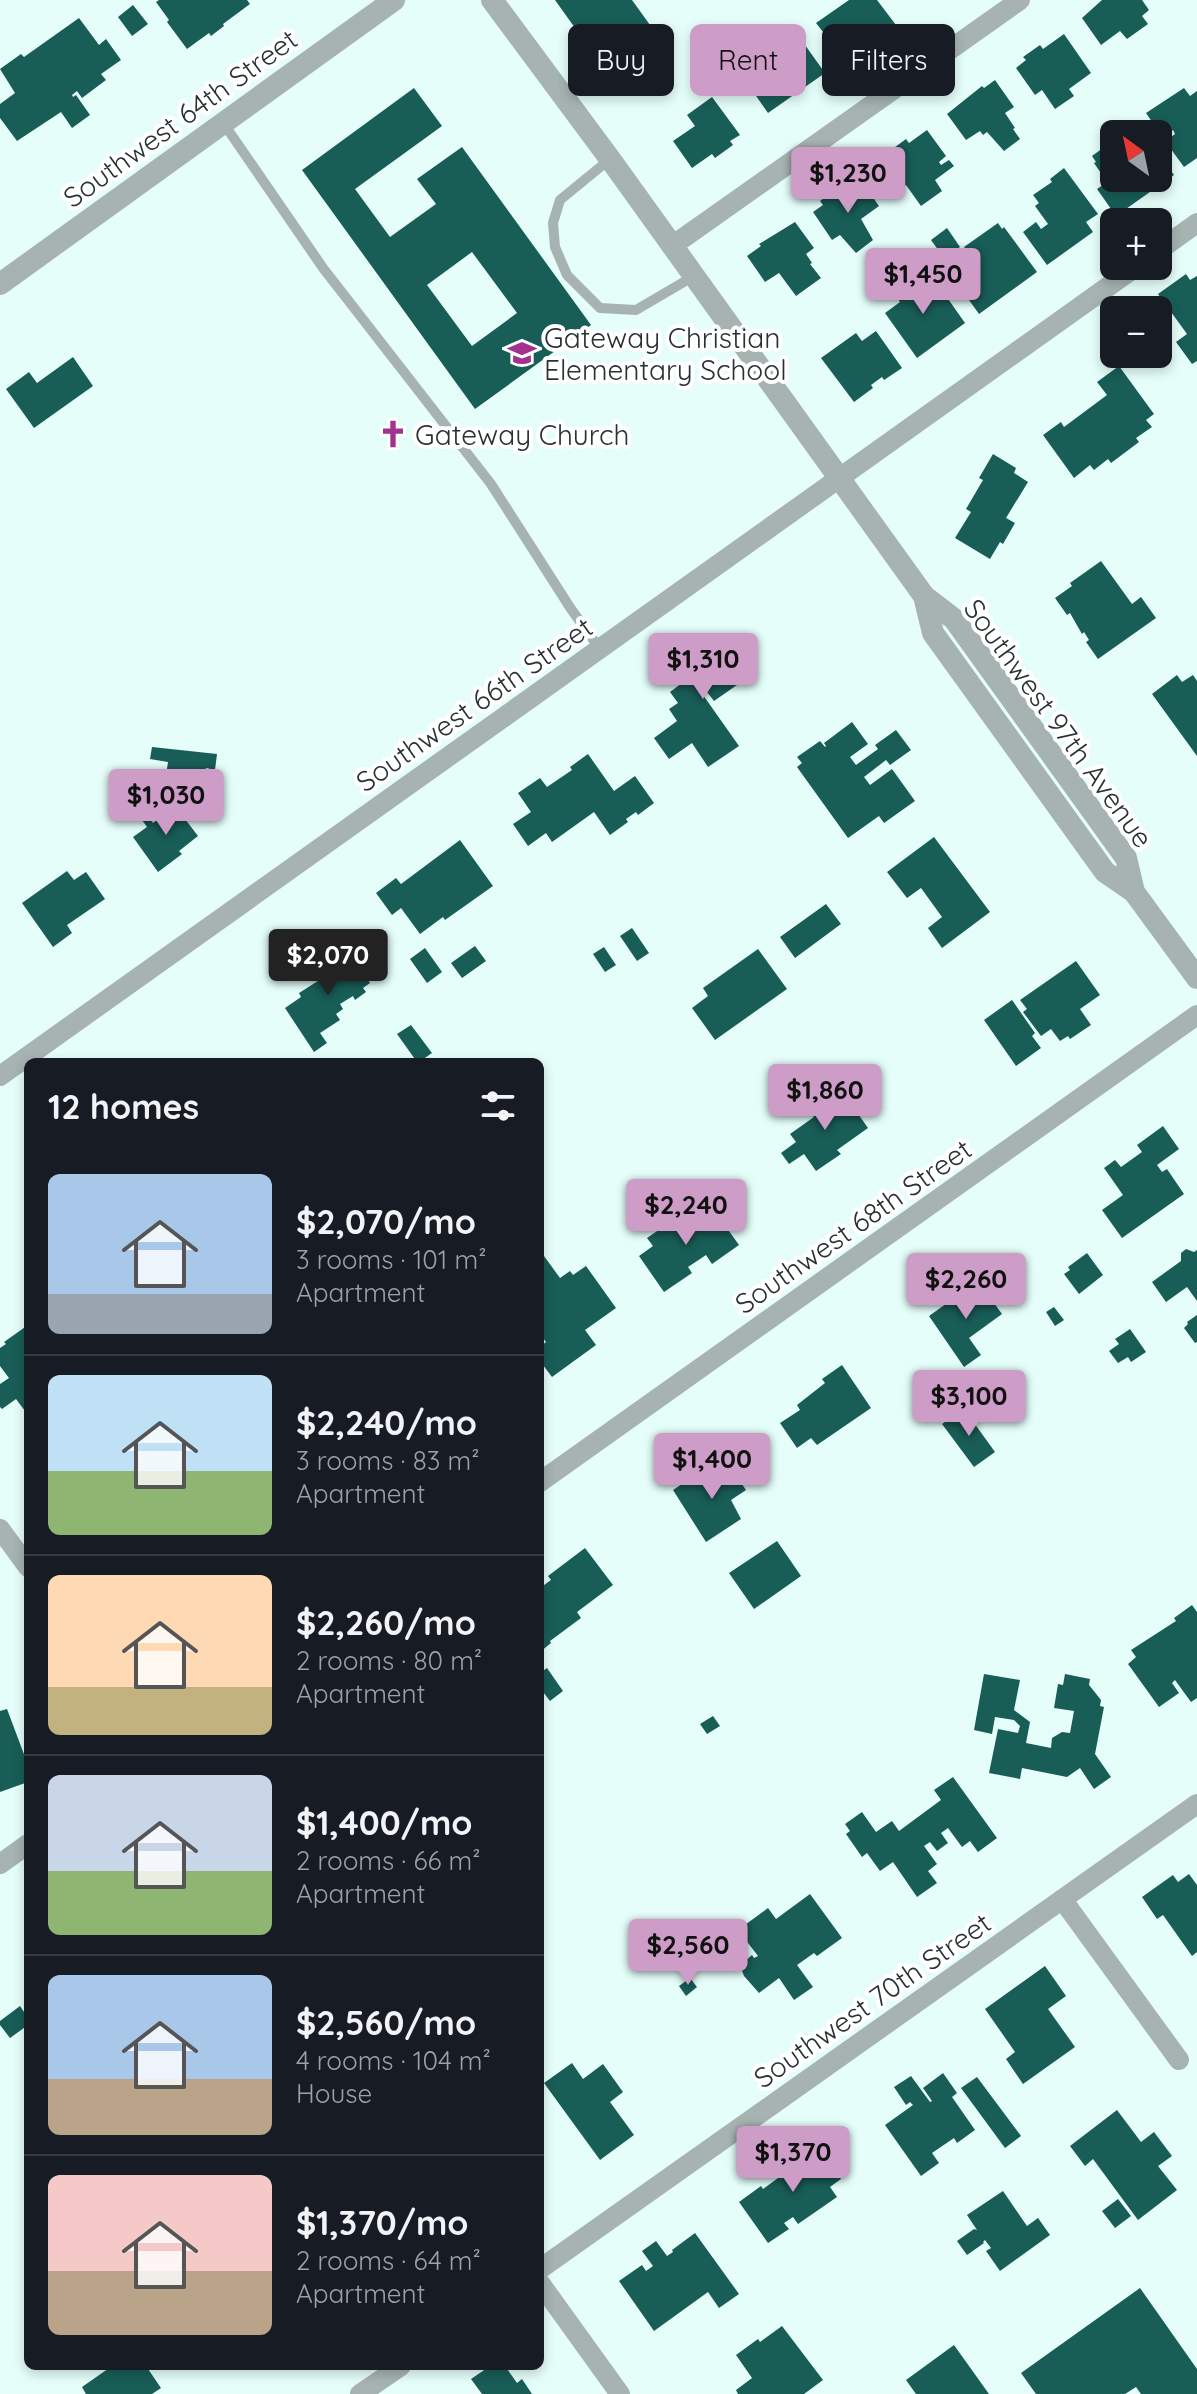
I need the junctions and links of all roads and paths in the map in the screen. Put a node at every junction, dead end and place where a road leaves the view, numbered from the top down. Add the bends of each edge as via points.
1 (394, 0) edge
2 (492, 0) edge
3 (1020, 0) edge
4 (224, 124) junction
5 (610, 159) junction
6 (1197, 223) edge
7 (1172, 241) edge
8 (672, 246) junction
9 (694, 276) junction
10 (1117, 280) edge
11 (0, 284) edge
12 (838, 479) junction
13 (600, 649) junction
14 (1197, 978) edge
15 (1197, 1015) edge
16 (25, 1058) edge
17 (24, 1059) edge
18 (0, 1076) edge
19 (544, 1479) edge
20 (0, 1529) edge
21 (24, 1562) edge
22 (1197, 1804) edge
23 (24, 1847) edge
24 (0, 1864) edge
25 (1062, 1899) junction
26 (1179, 2060) dead end
27 (544, 2266) edge
28 (544, 2289) edge
29 (395, 2370) edge
30 (360, 2394) edge
31 (620, 2394) edge

1 - 4 street, Southwest 64th Street
2 - 5 street, Southwest 97th Avenue
3 - 8 street
4 - 11 street, Southwest 64th Street
4 - 13 lane via 323,268 491,484
5 - 8 street, Southwest 97th Avenue
5 - 9 lane via 560,200 553,223 555,247 567,275 600,308 636,310
6 - 7 street
8 - 9 street, Southwest 97th Avenue
9 - 12 street, Southwest 97th Avenue
10 - 12 street, Southwest 66th Street
12 - 13 street, Southwest 66th Street
12 - 14 street, Southwest 97th Avenue via 924,596 954,619 1126,858 1134,892
13 - 16 street, Southwest 66th Street
15 - 19 street, Southwest 68th Street
17 - 18 street, Southwest 66th Street
20 - 21 street
22 - 25 street, Southwest 70th Street
23 - 24 street
25 - 26 street
25 - 27 street, Southwest 70th Street
28 - 31 street
29 - 30 street

